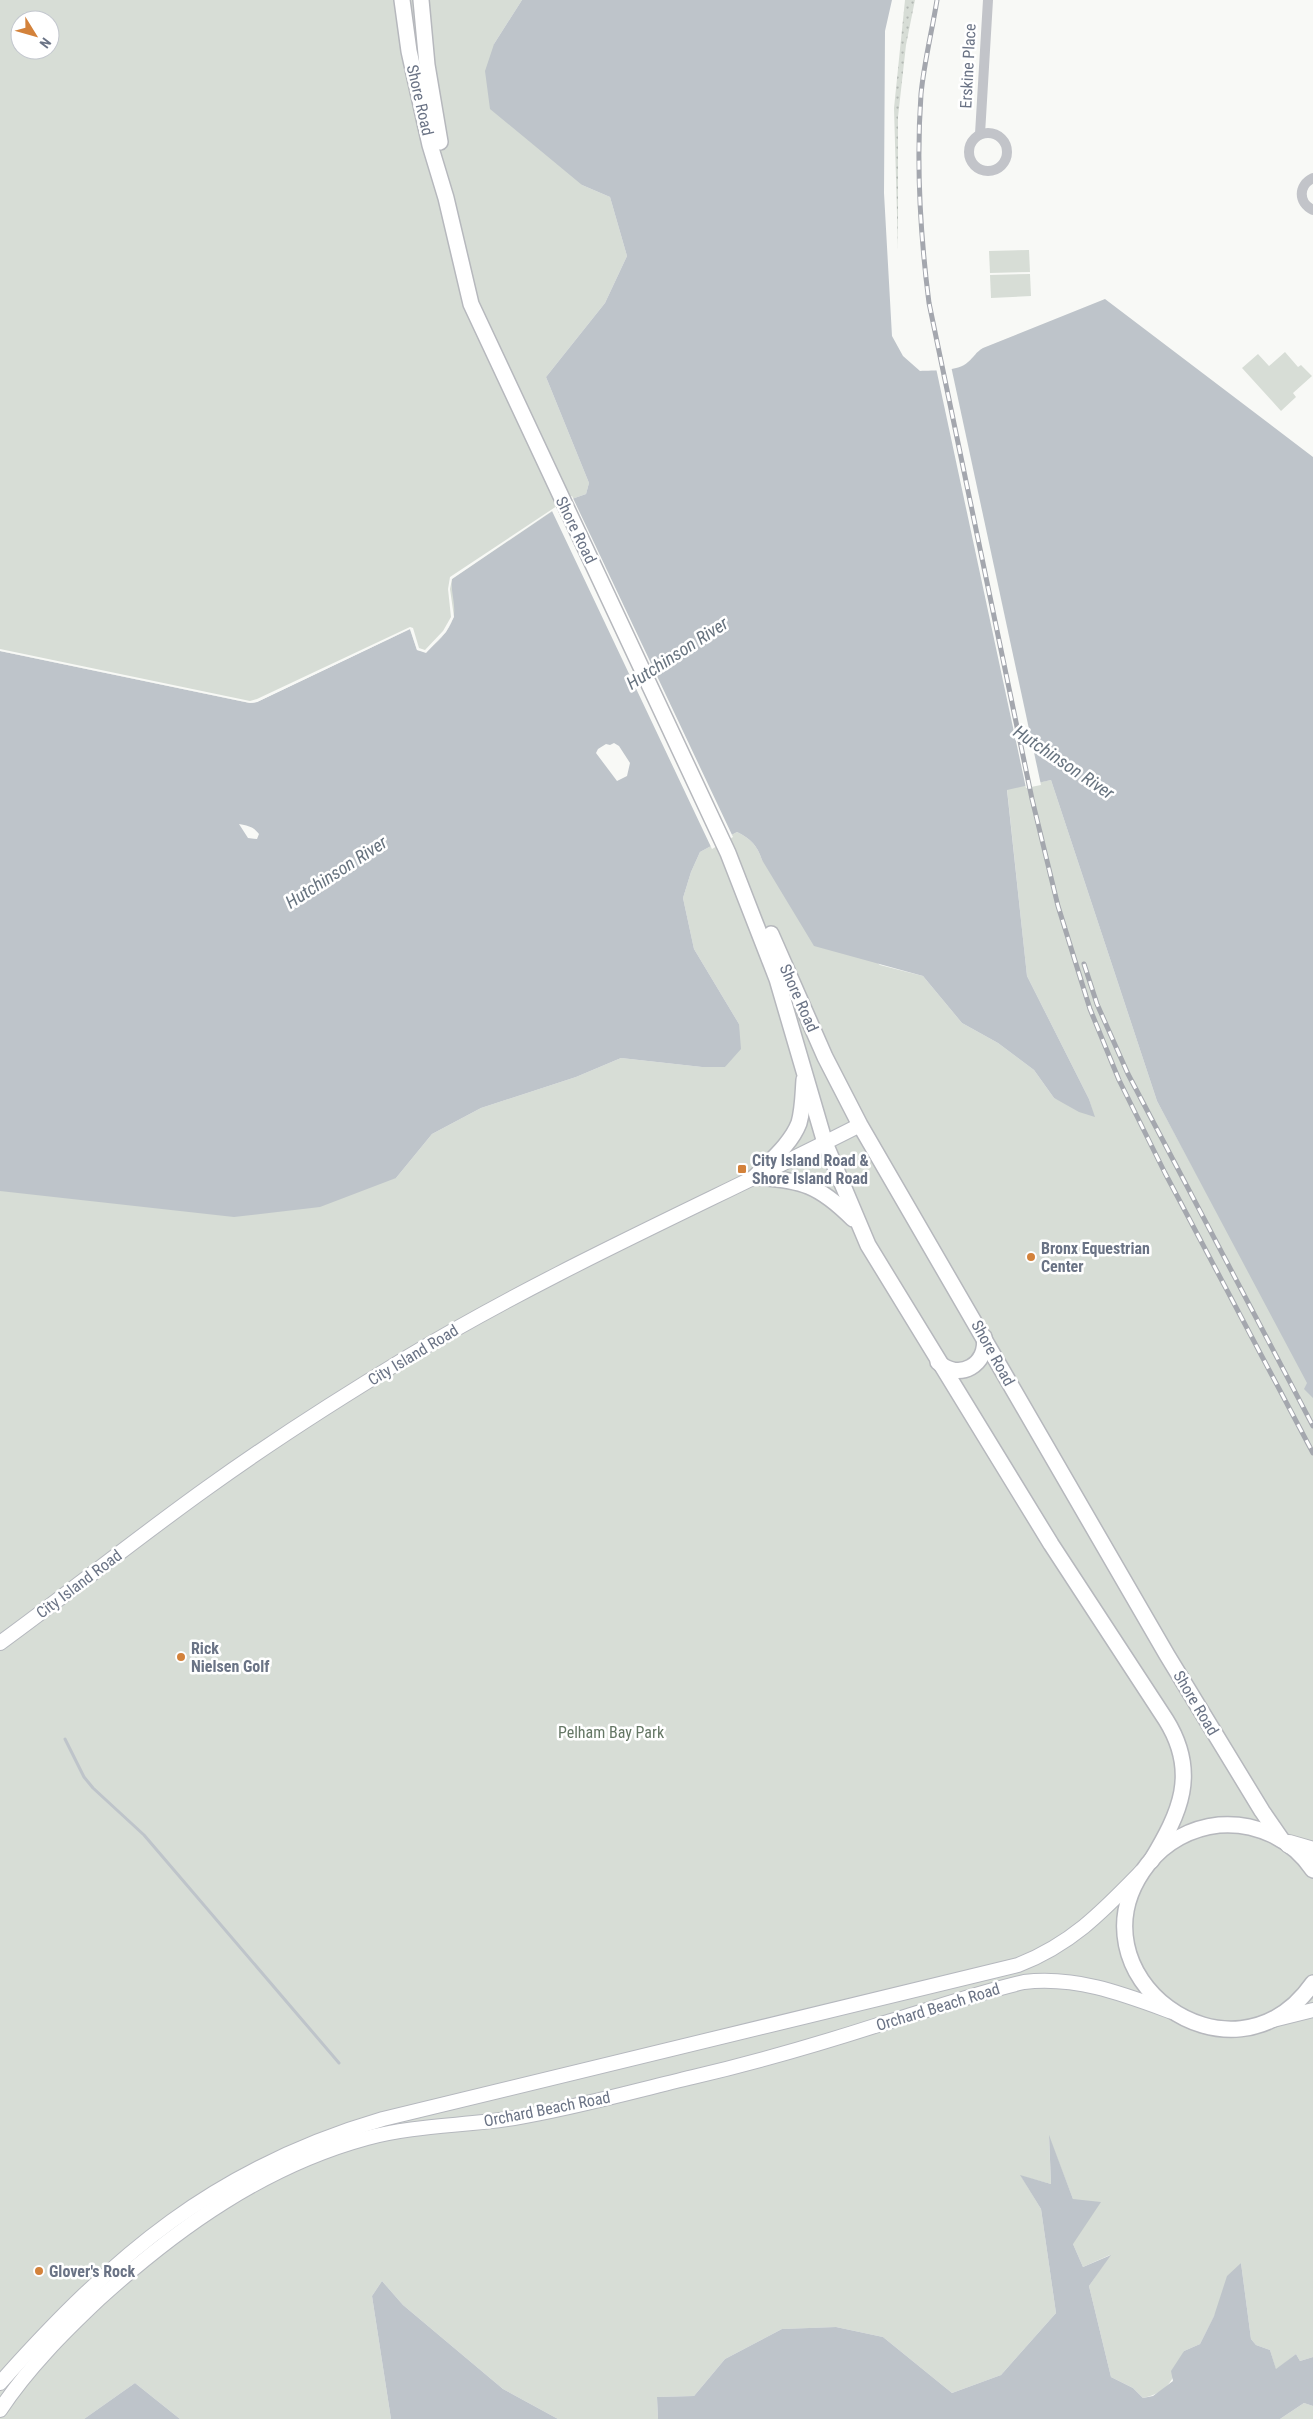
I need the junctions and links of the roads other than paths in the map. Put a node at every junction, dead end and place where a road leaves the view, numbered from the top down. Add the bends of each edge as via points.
1 (396, 0) edge
2 (402, 0) edge
3 (420, 0) edge
4 (988, 0) edge
5 (409, 52) junction
6 (980, 134) dead end
7 (1313, 178) edge
8 (446, 198) junction
9 (1313, 210) edge
10 (728, 853) junction
11 (804, 1071) junction
12 (860, 1124) junction
13 (826, 1142) junction
14 (755, 1177) junction
15 (858, 1224) junction
16 (983, 1334) junction
17 (937, 1361) junction
18 (0, 1643) edge
19 (1286, 1842) junction
20 (1313, 1851) edge
21 (1147, 1865) junction
22 (1313, 1870) edge
23 (1313, 1983) edge
24 (1313, 2010) edge
25 (1172, 2012) junction
26 (1265, 2022) junction
27 (0, 2384) edge
28 (0, 2410) edge

1 - 5 street
2 - 5 main road, Shore Road
3 - 8 main road, Shore Road
4 - 6 street, Erskine Place
5 - 8 main road, Shore Road
7 - 9 street via 1303,186 1301,196
8 - 10 main road, Shore Road via 471,304
10 - 11 main road, Shore Road via 777,979
10 - 12 main road, Shore Road via 756,900 821,1048
11 - 13 main road, Shore Road
11 - 14 main road via 799,1123 781,1150
12 - 13 street, City Island Road
12 - 16 main road, Shore Road
13 - 14 street, City Island Road
13 - 15 main road, Shore Road
14 - 15 main road via 806,1184 833,1200
14 - 18 street, City Island Road via 509,1300 406,1358 260,1450
15 - 17 main road, Shore Road
16 - 17 main road via 984,1354 974,1366 955,1371
16 - 19 main road, Shore Road via 1167,1655 1262,1811
17 - 21 main road, Shore Road via 1175,1736 1183,1761 1182,1795 1172,1824
19 - 20 highway
19 - 21 main road via 1253,1827 1215,1825 1179,1837
19 - 22 main road, Shore Road
21 - 25 main road, Shore Road via 1132,1894 1127,1913 1129,1951 1144,1986
21 - 27 street, Orchard Beach Road via 1080,1932 1056,1948 1018,1965 383,2119 285,2154 207,2196 146,2240 70,2308
23 - 26 main road, Shore Road via 1289,2008
24 - 26 street
25 - 26 main road, Shore Road via 1211,2028 1235,2029
25 - 28 street, Orchard Beach Road via 1091,1985 1056,1980 1024,1982 758,2061 581,2104 498,2120 410,2128 350,2143 262,2180 210,2210 166,2241 52,2345

